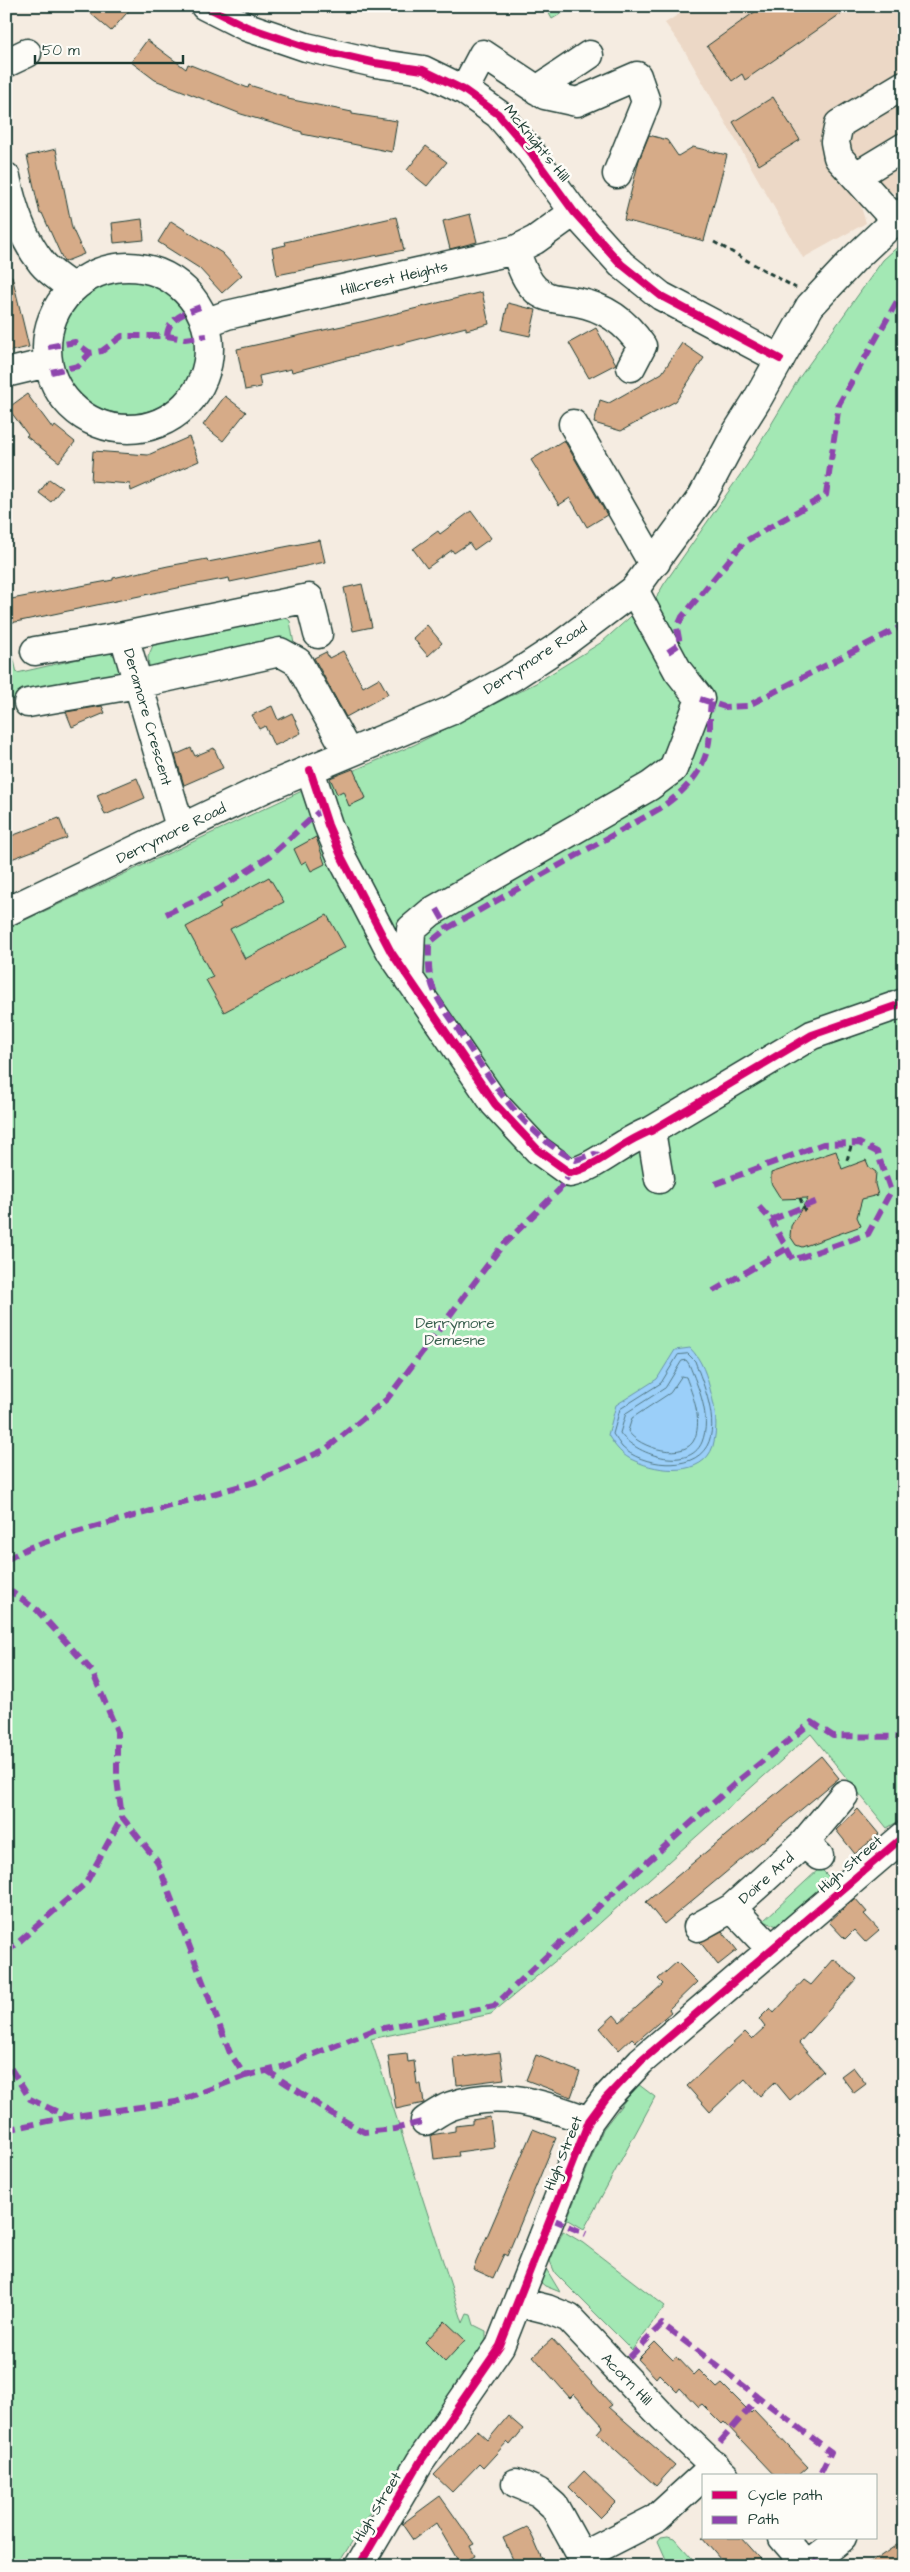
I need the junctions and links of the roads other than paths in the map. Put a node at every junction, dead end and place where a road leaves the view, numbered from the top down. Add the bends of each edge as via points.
1 (204, 6) edge
2 (589, 55) dead end
3 (904, 85) edge
4 (464, 90) junction
5 (537, 90) junction
6 (904, 147) edge
7 (616, 174) dead end
8 (856, 176) junction
9 (6, 177) edge
10 (574, 212) junction
11 (899, 216) edge
12 (514, 250) junction
13 (72, 288) junction
14 (206, 323) junction
15 (644, 350) dead end
16 (780, 359) junction
17 (48, 363) junction
18 (6, 373) edge
19 (573, 424) dead end
20 (656, 562) junction
21 (634, 590) junction
22 (318, 634) dead end
23 (124, 636) junction
24 (35, 651) dead end
25 (138, 684) junction
26 (28, 702) dead end
27 (348, 753) junction
28 (310, 770) junction
29 (180, 827) junction
30 (6, 912) edge
31 (409, 980) junction
32 (904, 1003) edge
33 (651, 1131) junction
34 (659, 1179) dead end
35 (844, 1795) dead end
36 (904, 1836) edge
37 (732, 1908) junction
38 (698, 1927) dead end
39 (771, 1949) junction
40 (424, 2121) dead end
41 (589, 2122) junction
42 (519, 2302) junction
43 (720, 2470) edge
44 (516, 2483) dead end
45 (702, 2484) edge
46 (785, 2540) edge
47 (840, 2540) edge
48 (585, 2561) edge
49 (358, 2566) edge
50 (807, 2566) edge

1 - 4 street, McKnight's Hill via 247,27 306,47 423,70
2 - 5 street
3 - 8 street via 839,124 835,142 838,156
4 - 5 street via 483,54
4 - 10 street, McKnight's Hill via 498,114
5 - 7 street via 577,102 637,76 646,102
6 - 8 street
8 - 11 street
9 - 13 street via 23,234 42,264
10 - 12 street, Hillcrest Heights via 535,240
10 - 16 street, McKnight's Hill via 621,264 661,296
11 - 16 street, Derrymore Road via 813,304
12 - 14 street, Hillcrest Heights via 236,313
12 - 15 street via 534,288 545,297 600,308 616,317 634,334
13 - 14 street via 95,273 112,268 148,269 173,280 200,307
13 - 17 street via 56,310 47,336
14 - 17 street via 209,350 204,376 191,399 172,416 148,427 121,429 96,423 74,408 57,388
16 - 20 street, Derrymore Road via 734,434 702,497
17 - 18 street
19 - 20 street via 648,556
20 - 21 street, Derrymore Road
21 - 27 street, Derrymore Road via 512,677 450,711
21 - 31 street via 678,671 700,699 673,769 650,786 431,912 411,929
22 - 23 street via 309,598
23 - 24 street, Deramore Crescent
23 - 25 street, Deramore Crescent
25 - 26 street
25 - 27 street via 280,652 298,662
25 - 29 street, Deramore Crescent
27 - 28 street, Derrymore Road
28 - 29 street, Derrymore Road
28 - 31 street via 342,858
29 - 30 street, Derrymore Road
31 - 33 street via 495,1104 538,1150 570,1173
32 - 33 street via 812,1035
33 - 34 street
35 - 37 street, Doire Ard via 812,1850
36 - 39 street, High Street
37 - 38 street
37 - 39 street, Doire Ard
39 - 41 street, High Street via 641,2061 606,2098
40 - 41 street via 451,2106 493,2098 518,2098 551,2106
41 - 42 street, High Street
42 - 43 street, Acorn Hill via 569,2318 663,2417
42 - 49 street, High Street via 500,2346 420,2462
44 - 48 street via 538,2492 554,2506
45 - 48 street via 657,2518
46 - 50 street
47 - 50 street

